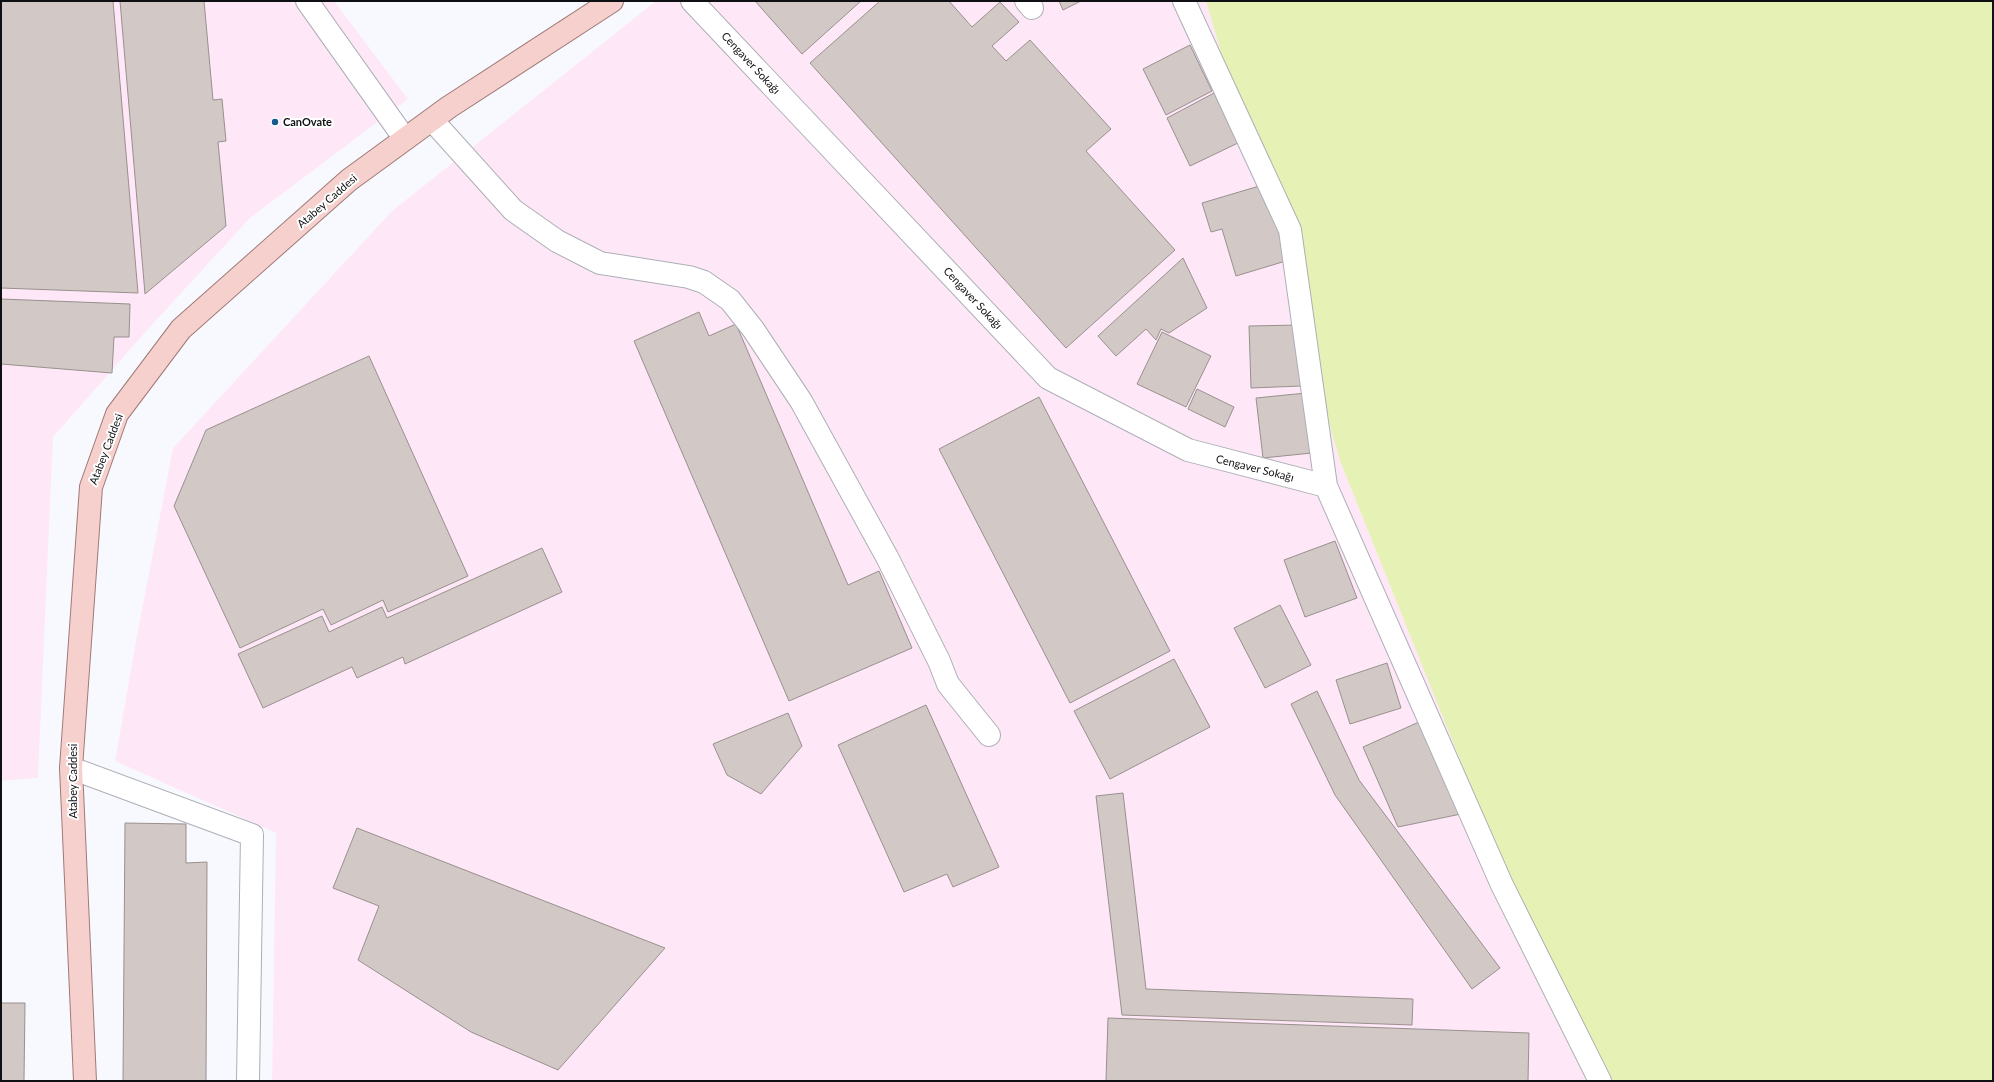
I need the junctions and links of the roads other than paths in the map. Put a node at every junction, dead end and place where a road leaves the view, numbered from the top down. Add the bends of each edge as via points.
1 (307, 1) edge
2 (612, 1) edge
3 (692, 1) edge
4 (1184, 1) edge
5 (432, 120) junction
6 (405, 139) junction
7 (1326, 486) junction
8 (989, 735) dead end
9 (71, 768) junction
10 (85, 1081) edge
11 (248, 1081) edge
12 (1600, 1081) edge

1 - 6 street
2 - 5 main road, Atabey Caddesi
3 - 7 street, Cengaver Sokağı via 1048,378 1188,450
4 - 7 street via 1290,230
5 - 6 main road, Atabey Caddesi
5 - 8 street via 513,210 557,242 600,263 689,277 704,282 730,300 753,329 801,401 887,557 948,684
6 - 9 main road, Atabey Caddesi via 349,180 182,329 117,414 91,487
7 - 12 street via 1502,885
9 - 10 main road, Atabey Caddesi
9 - 11 street via 252,835

